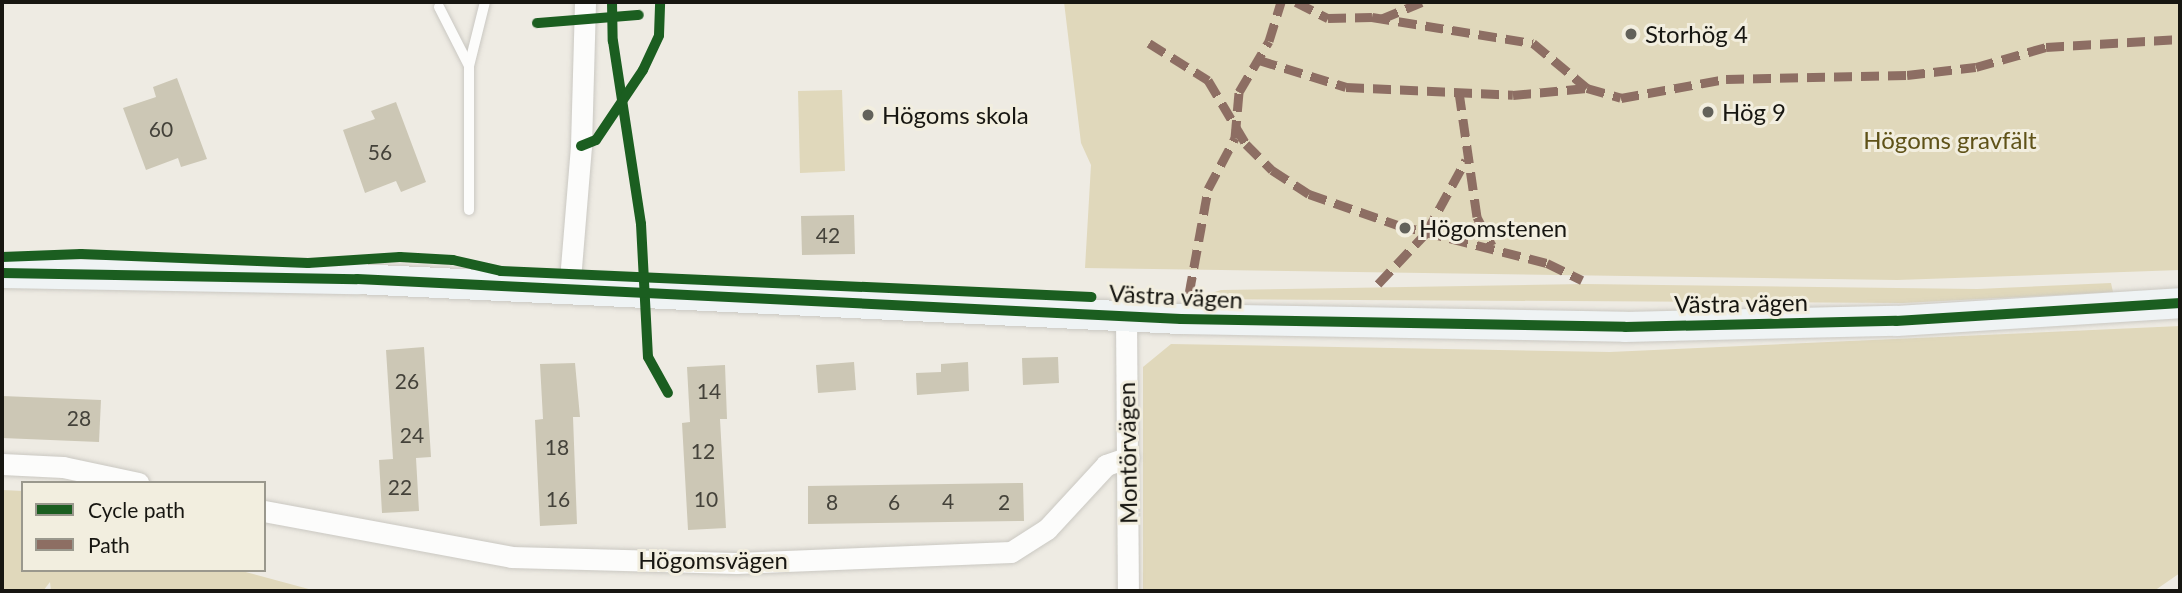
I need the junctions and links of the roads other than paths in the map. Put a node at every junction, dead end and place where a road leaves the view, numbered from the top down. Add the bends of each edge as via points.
1 (485, 2) edge
2 (585, 2) edge
3 (439, 8) dead end
4 (469, 66) junction
5 (469, 211) dead end
6 (2, 273) edge
7 (569, 292) junction
8 (2180, 303) edge
9 (1126, 315) junction
10 (1129, 457) junction
11 (2, 464) edge
12 (129, 481) edge
13 (266, 511) edge
14 (1128, 591) edge

1 - 4 lane
2 - 7 street via 581,146
3 - 4 lane
4 - 5 lane
6 - 7 street, Västra vägen via 292,277
7 - 9 street, Västra vägen
8 - 9 street, Västra vägen via 1896,321 1625,327
9 - 10 street, Montörvägen
10 - 13 street, Högomsvägen via 1107,465 1047,529 1012,552 736,563 511,557
10 - 14 street, Montörvägen
11 - 12 street via 63,467

